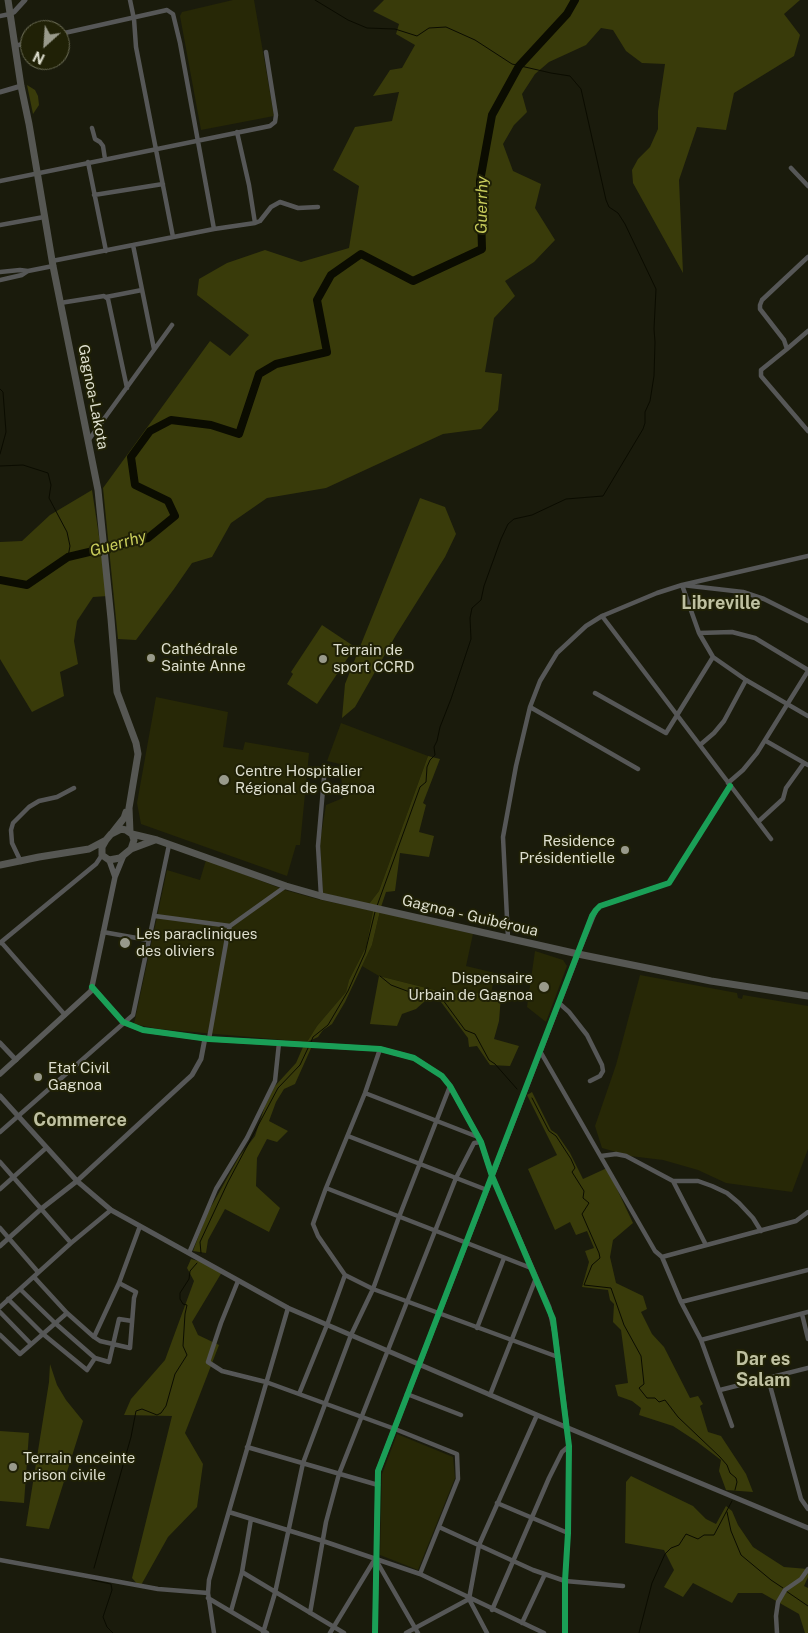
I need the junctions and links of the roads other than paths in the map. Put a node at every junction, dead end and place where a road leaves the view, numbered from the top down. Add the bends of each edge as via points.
1 (8, 0) edge
2 (25, 0) edge
3 (130, 0) edge
4 (10, 14) junction
5 (0, 16) edge
6 (134, 19) junction
7 (70, 31) edge
8 (20, 45) edge
9 (15, 46) junction
10 (266, 52) dead end
11 (21, 86) junction
12 (0, 92) edge
13 (92, 128) dead end
14 (237, 132) junction
15 (197, 140) junction
16 (156, 149) junction
17 (105, 159) junction
18 (88, 162) junction
19 (791, 168) dead end
20 (37, 174) junction
21 (0, 181) edge
22 (163, 184) junction
23 (808, 186) edge
24 (94, 194) junction
25 (318, 206) dead end
26 (44, 217) junction
27 (255, 223) junction
28 (0, 225) edge
29 (214, 229) junction
30 (173, 237) junction
31 (133, 245) junction
32 (106, 251) junction
33 (808, 257) edge
34 (53, 264) junction
35 (28, 271) junction
36 (0, 272) edge
37 (0, 280) edge
38 (142, 290) junction
39 (106, 297) junction
40 (60, 303) junction
41 (172, 325) dead end
42 (808, 331) edge
43 (787, 349) junction
44 (154, 350) junction
45 (127, 388) junction
46 (808, 431) edge
47 (88, 442) junction
48 (808, 556) edge
49 (682, 585) junction
50 (602, 616) junction
51 (808, 621) edge
52 (699, 633) junction
53 (713, 657) junction
54 (808, 671) edge
55 (746, 680) junction
56 (595, 694) dead end
57 (787, 705) junction
58 (530, 707) junction
59 (676, 714) junction
60 (808, 716) edge
61 (766, 740) junction
62 (700, 745) junction
63 (806, 764) edge
64 (638, 769) dead end
65 (324, 778) dead end
66 (729, 784) junction
67 (74, 788) dead end
68 (130, 800) junction
69 (759, 821) junction
70 (131, 833) junction
71 (109, 837) junction
72 (771, 839) dead end
73 (155, 840) junction
74 (169, 845) junction
75 (89, 849) junction
76 (131, 849) junction
77 (124, 855) junction
78 (106, 858) junction
79 (21, 862) junction
80 (0, 866) edge
81 (115, 878) junction
82 (286, 886) junction
83 (321, 896) junction
84 (155, 916) junction
85 (230, 926) junction
86 (103, 932) junction
87 (508, 938) junction
88 (148, 940) junction
89 (0, 943) edge
90 (578, 954) junction
91 (92, 987) junction
92 (808, 996) edge
93 (560, 1003) junction
94 (65, 1015) junction
95 (123, 1022) junction
96 (207, 1039) junction
97 (0, 1043) edge
98 (279, 1043) junction
99 (380, 1049) junction
100 (540, 1052) junction
101 (16, 1060) junction
102 (0, 1074) edge
103 (590, 1081) dead end
104 (450, 1086) junction
105 (365, 1093) junction
106 (0, 1096) edge
107 (18, 1117) junction
108 (437, 1120) junction
109 (0, 1132) edge
110 (348, 1136) junction
111 (480, 1140) junction
112 (46, 1148) junction
113 (601, 1156) junction
114 (0, 1162) edge
115 (420, 1165) junction
116 (13, 1176) junction
117 (492, 1176) junction
118 (456, 1178) junction
119 (77, 1181) junction
120 (673, 1181) junction
121 (326, 1188) junction
122 (0, 1189) edge
123 (487, 1190) junction
124 (41, 1210) junction
125 (111, 1210) junction
126 (808, 1212) edge
127 (399, 1217) junction
128 (140, 1226) junction
129 (0, 1228) edge
130 (434, 1231) junction
131 (761, 1231) junction
132 (9, 1238) junction
133 (71, 1243) junction
134 (466, 1244) junction
135 (706, 1245) junction
136 (0, 1246) edge
137 (189, 1253) junction
138 (662, 1257) junction
139 (504, 1258) junction
140 (531, 1268) junction
141 (808, 1270) edge
142 (38, 1272) junction
143 (345, 1275) junction
144 (34, 1277) junction
145 (536, 1278) junction
146 (238, 1281) junction
147 (120, 1283) junction
148 (20, 1288) junction
149 (373, 1288) junction
150 (8, 1300) junction
151 (406, 1302) junction
152 (681, 1302) junction
153 (0, 1307) edge
154 (288, 1308) junction
155 (0, 1312) edge
156 (808, 1312) edge
157 (67, 1313) junction
158 (439, 1313) junction
159 (802, 1314) junction
160 (132, 1320) junction
161 (55, 1323) junction
162 (327, 1325) junction
163 (477, 1328) junction
164 (43, 1334) junction
165 (0, 1335) edge
166 (351, 1336) junction
167 (94, 1337) junction
168 (702, 1340) junction
169 (808, 1340) edge
170 (511, 1341) junction
171 (32, 1344) junction
172 (114, 1345) junction
173 (387, 1351) junction
174 (558, 1357) junction
175 (95, 1358) junction
176 (420, 1365) junction
177 (808, 1368) edge
178 (768, 1378) junction
179 (266, 1382) junction
180 (720, 1390) junction
181 (299, 1394) junction
182 (408, 1394) junction
183 (490, 1395) junction
184 (325, 1403) junction
185 (461, 1415) dead end
186 (537, 1415) junction
187 (362, 1417) junction
188 (732, 1426) dead end
189 (567, 1428) junction
190 (395, 1429) junction
191 (570, 1446) junction
192 (248, 1447) junction
193 (303, 1463) junction
194 (339, 1474) junction
195 (378, 1486) junction
196 (497, 1503) junction
197 (808, 1509) edge
198 (229, 1512) junction
199 (532, 1518) junction
200 (251, 1519) junction
201 (439, 1527) junction
202 (808, 1528) edge
203 (289, 1530) junction
204 (568, 1533) junction
205 (323, 1541) junction
206 (479, 1545) junction
207 (376, 1559) junction
208 (0, 1560) edge
209 (513, 1561) junction
210 (808, 1569) edge
211 (242, 1572) junction
212 (420, 1574) junction
213 (545, 1574) junction
214 (565, 1581) junction
215 (623, 1586) dead end
216 (275, 1593) junction
217 (208, 1596) junction
218 (469, 1599) junction
219 (492, 1610) junction
220 (230, 1611) junction
221 (310, 1613) junction
222 (522, 1623) junction
223 (333, 1627) junction
224 (417, 1631) edge
225 (265, 1632) edge
226 (214, 1633) edge
227 (330, 1633) edge
228 (344, 1633) edge
229 (375, 1633) edge
230 (406, 1633) edge
231 (487, 1633) edge
232 (544, 1633) edge
233 (565, 1633) edge
234 (778, 1633) edge

1 - 4 main road, Gagnoa-Lakota
2 - 4 street
3 - 6 street
4 - 5 street
4 - 9 main road, Gagnoa-Lakota
6 - 7 street
6 - 15 street via 167,10 173,14
6 - 16 street via 136,47
8 - 9 street
9 - 11 main road, Gagnoa-Lakota
10 - 14 street via 275,122 264,128
11 - 12 street
11 - 20 main road, Gagnoa-Lakota
13 - 17 street via 94,140 103,146
14 - 15 street
14 - 27 street
15 - 16 street
15 - 29 street
16 - 17 street
16 - 22 street
17 - 18 street
18 - 20 street
18 - 24 street
19 - 23 street
20 - 21 street
20 - 26 main road, Gagnoa-Lakota
22 - 24 street
22 - 30 street
24 - 32 street
25 - 27 street via 298,208 280,202
26 - 28 street
26 - 34 main road, Gagnoa-Lakota
27 - 29 street
29 - 30 street
30 - 31 street
31 - 32 street
31 - 38 street
32 - 34 street
33 - 43 street via 760,305
34 - 35 street
34 - 40 main road, Gagnoa-Lakota
35 - 36 street
35 - 37 street
38 - 39 street
38 - 44 street
39 - 40 street
39 - 45 street
40 - 47 main road, Gagnoa-Lakota
41 - 44 street
42 - 43 street
43 - 46 street via 760,374
44 - 45 street
45 - 47 street
47 - 68 main road, Gagnoa-Lakota via 98,490 117,692 138,754
48 - 49 street
49 - 50 street
49 - 51 street via 743,592
49 - 52 street
50 - 58 street via 557,652
50 - 59 street
52 - 53 street
52 - 54 street via 732,632 755,638
53 - 55 street
53 - 59 street
54 - 57 street
55 - 57 street
55 - 62 street via 724,721
56 - 59 street via 666,733
57 - 60 street
57 - 61 street
58 - 64 street
58 - 87 street via 503,837
59 - 62 street
61 - 63 street
61 - 66 street
62 - 66 street
63 - 69 street via 786,788 782,799
65 - 83 street via 318,846
66 - 69 street
66 - 90 street via 669,883 600,906
67 - 79 street via 29,807 13,823 10,830 12,843
68 - 70 main road, Gagnoa-Lakota
68 - 71 main road, Gagnoa-Lakota via 124,818
69 - 72 street
70 - 71 main road via 122,830
70 - 73 main road, Gagnoa - Guibéroua
70 - 76 main road via 134,840
71 - 75 main road
71 - 78 main road via 102,847
73 - 74 main road, Gagnoa - Guibéroua
73 - 76 main road
74 - 82 main road, Gagnoa - Guibéroua
74 - 84 street
75 - 78 main road
75 - 79 main road
76 - 77 main road
77 - 78 main road
77 - 81 main road
78 - 81 main road
78 - 89 street
79 - 80 main road
81 - 86 main road
82 - 83 main road, Gagnoa - Guibéroua
82 - 85 street
83 - 87 main road, Gagnoa - Guibéroua
84 - 85 street
84 - 88 street
85 - 96 street via 225,938
86 - 88 street
86 - 91 main road
87 - 90 main road, Gagnoa - Guibéroua
88 - 95 street via 133,1015
89 - 94 street
90 - 92 main road, Gagnoa - Guibéroua via 716,982
90 - 93 street
91 - 94 main road
91 - 95 street
93 - 100 street
93 - 103 street via 587,1035 602,1065 600,1076
94 - 101 main road
95 - 96 street via 143,1030
95 - 107 street
96 - 98 street
96 - 119 street via 192,1075
97 - 101 street
98 - 99 street
98 - 137 street via 275,1081 247,1138 216,1189
99 - 104 street via 414,1058 442,1076
99 - 105 street
100 - 113 street
100 - 117 street
101 - 102 main road
104 - 108 street
104 - 111 street
105 - 108 street
105 - 110 street
106 - 107 street
107 - 109 street
107 - 112 street
108 - 111 street
108 - 115 street
110 - 115 street
110 - 121 street
111 - 117 street
111 - 118 street via 474,1144
112 - 116 street
112 - 119 street
113 - 120 street via 626,1156
113 - 138 street via 655,1251
114 - 116 street
115 - 118 street
115 - 127 street
116 - 122 street
116 - 124 street
117 - 123 street
117 - 140 street
118 - 123 street
118 - 130 street
119 - 124 street
119 - 125 street
120 - 131 street via 698,1181 727,1193 753,1218
120 - 135 street
121 - 127 street
121 - 143 street via 313,1224
123 - 134 street
124 - 132 street
124 - 133 street
125 - 128 street
125 - 133 street
126 - 131 street via 796,1221
127 - 130 street
127 - 149 street
128 - 137 street
128 - 147 street
129 - 132 street
130 - 134 street
130 - 151 street
131 - 135 street
132 - 136 street
132 - 142 street
133 - 142 street
134 - 139 street
134 - 158 street
135 - 138 street
137 - 146 street
138 - 152 street
139 - 140 street
139 - 163 street
140 - 145 street
141 - 152 street
142 - 144 street
143 - 149 street
143 - 162 street
144 - 148 street
144 - 157 street
145 - 170 street
145 - 174 street via 553,1320
146 - 154 street
146 - 179 street via 208,1362 222,1371
147 - 160 street via 136,1292
147 - 167 street
148 - 150 street
148 - 161 street
149 - 151 street
149 - 166 street
150 - 153 street
150 - 164 street
151 - 158 street
151 - 173 street
152 - 168 street
154 - 162 street
154 - 179 street
155 - 171 street
156 - 159 street
157 - 161 street
157 - 167 street
158 - 163 street
158 - 176 street
159 - 168 street
159 - 169 street
160 - 172 street via 119,1319
160 - 172 street via 130,1348
161 - 164 street
161 - 175 street
162 - 166 street
162 - 181 street
163 - 170 street
164 - 171 street
164 - 175 street via 87,1370
165 - 171 street via 20,1354
166 - 173 street
166 - 184 street
167 - 172 street
168 - 180 street
170 - 174 street
170 - 183 street
172 - 175 street via 109,1362
173 - 176 street
173 - 187 street
174 - 189 street
176 - 182 street
176 - 183 street
177 - 178 street
178 - 180 street
178 - 197 street via 801,1499
179 - 181 street
179 - 192 street
180 - 188 street
181 - 184 street
182 - 185 street
182 - 190 street
183 - 186 street
184 - 187 street
184 - 193 street
186 - 189 street
186 - 196 street
187 - 190 street
187 - 194 street
189 - 191 street
189 - 202 street
190 - 195 street via 378,1471
190 - 201 street via 457,1454 458,1479
191 - 199 street via 562,1452
191 - 204 street
192 - 193 street
192 - 198 street
193 - 194 street
193 - 203 street
194 - 195 street
194 - 205 street
195 - 207 street
196 - 199 street
196 - 206 street
198 - 200 street
198 - 217 street via 209,1580
199 - 204 street
199 - 209 street
200 - 203 street
200 - 211 street
201 - 206 street
201 - 212 street
203 - 205 street
203 - 216 street
204 - 214 street
205 - 207 street
205 - 221 street
206 - 209 street
206 - 218 street
207 - 212 street
207 - 223 street
207 - 224 street
207 - 229 street
208 - 217 street
209 - 213 street
209 - 219 street
210 - 234 street via 778,1602
211 - 216 street
211 - 220 street
212 - 218 street
213 - 214 street
213 - 222 street
214 - 215 street
214 - 233 street
216 - 221 street
216 - 225 street
217 - 220 street
217 - 226 street
218 - 219 street
218 - 224 street
218 - 231 street
219 - 222 street
220 - 225 street
221 - 223 street
222 - 232 street
223 - 227 street
223 - 228 street
224 - 230 street

